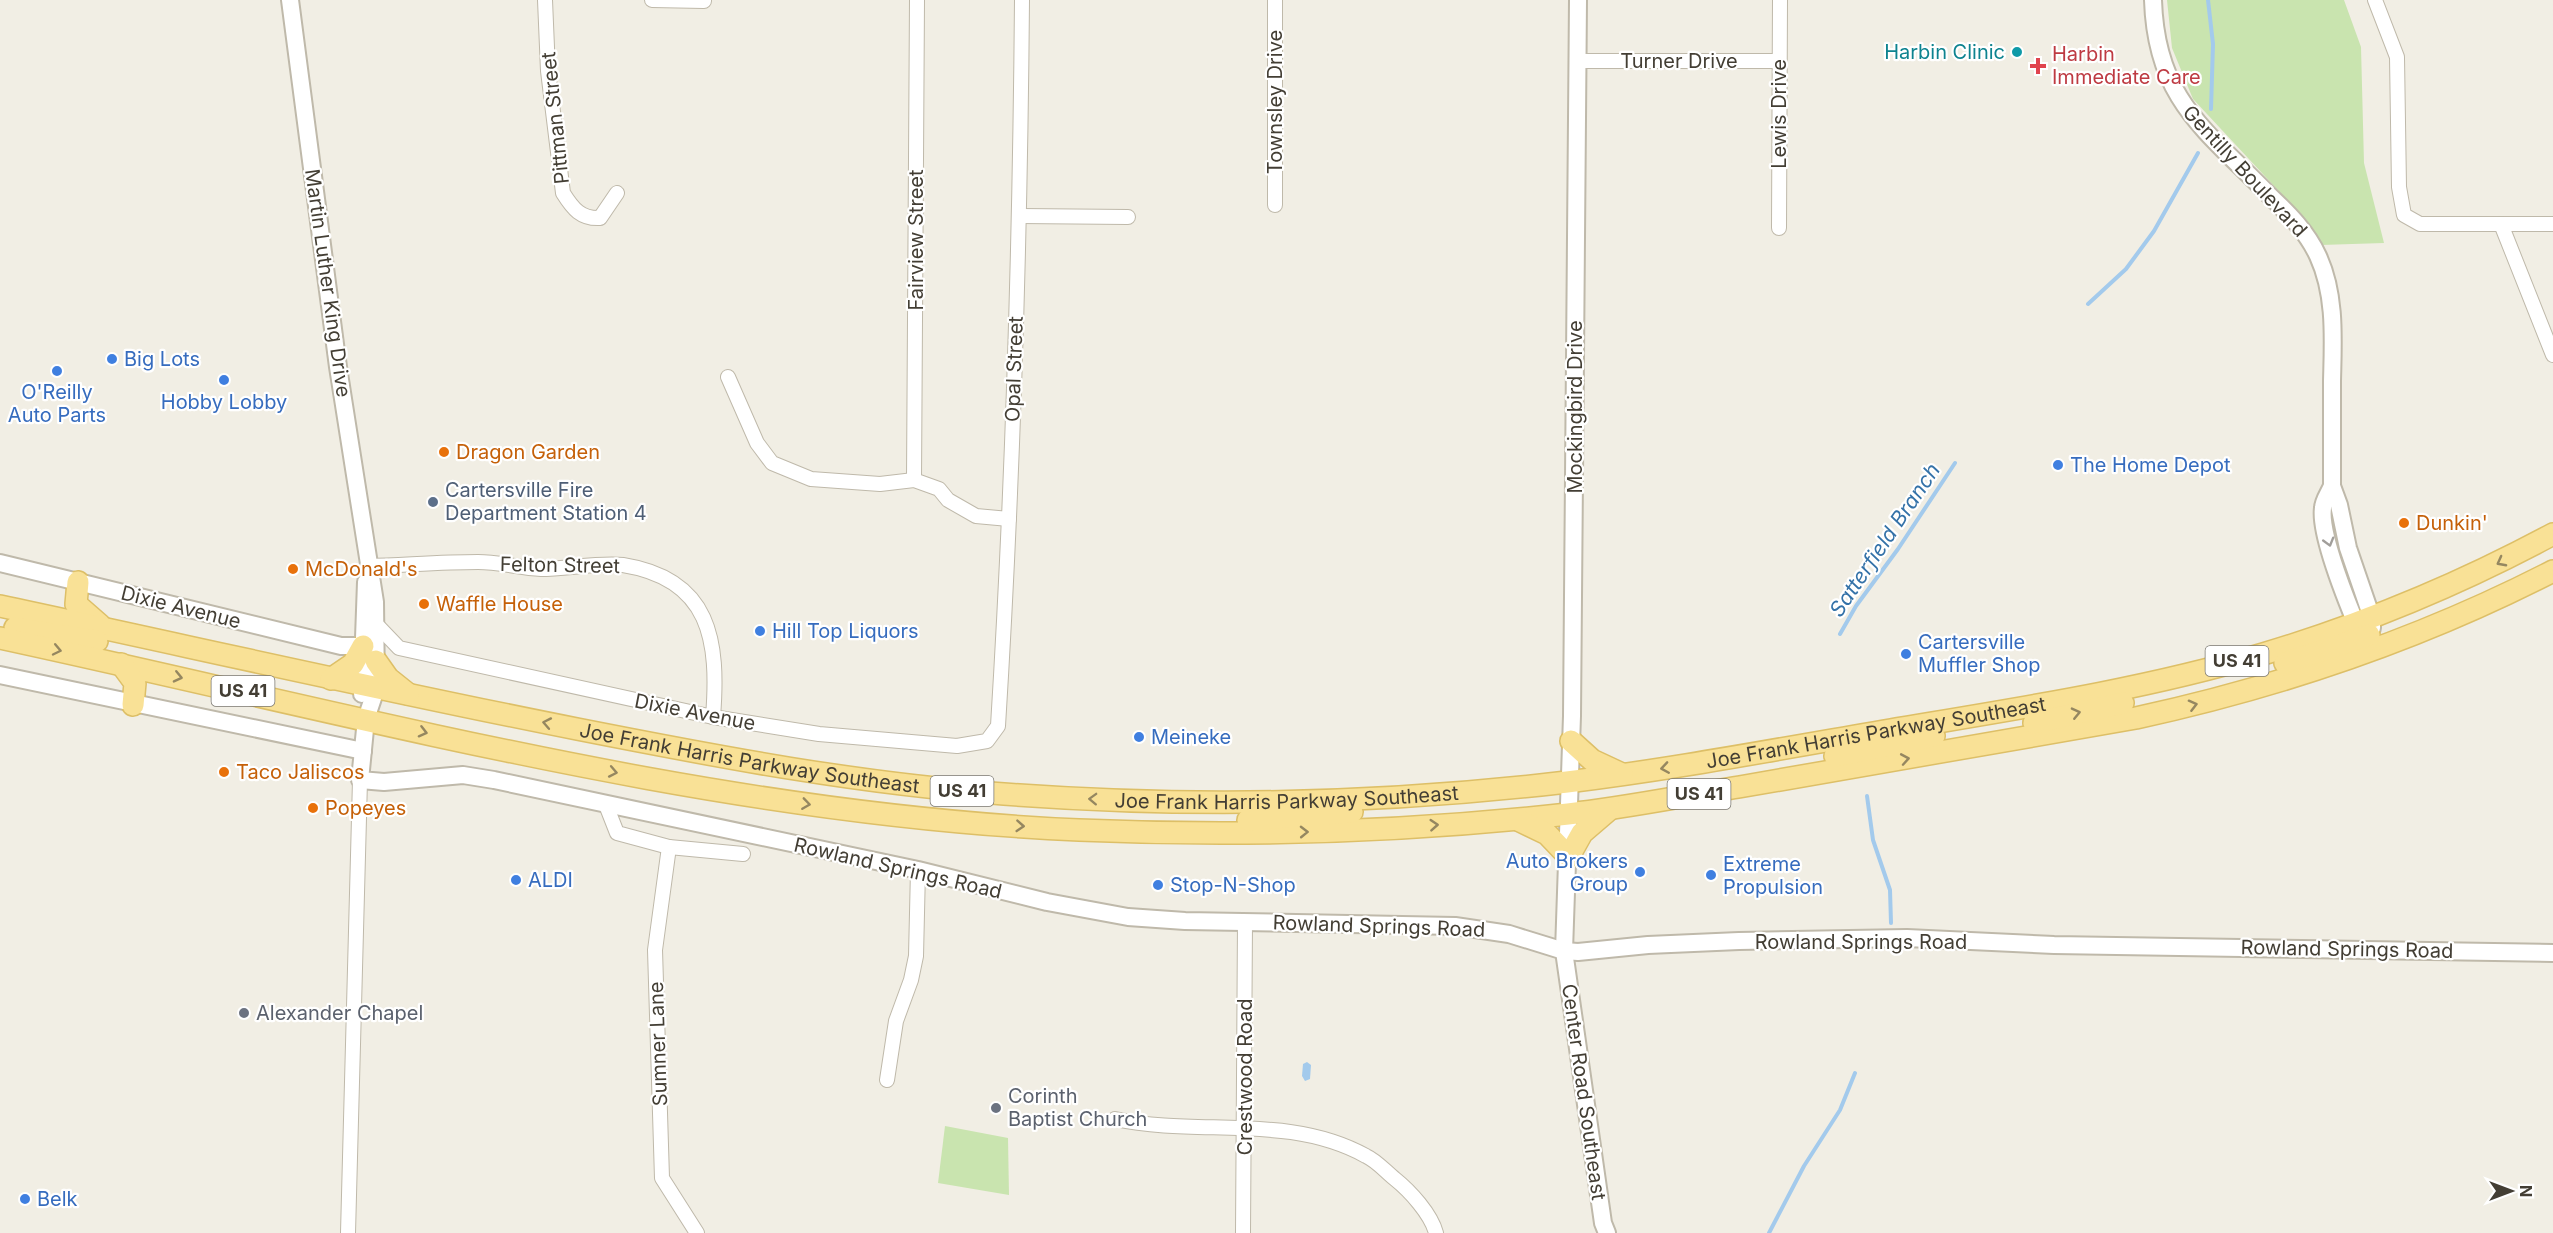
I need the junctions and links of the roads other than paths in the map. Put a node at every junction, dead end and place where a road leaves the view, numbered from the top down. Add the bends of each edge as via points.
1 (290, 0) edge
2 (545, 0) edge
3 (652, 0) edge
4 (917, 0) edge
5 (1022, 0) edge
6 (1275, 0) edge
7 (1578, 0) edge
8 (1780, 0) edge
9 (2153, 0) edge
10 (2375, 0) edge
11 (704, 1) edge
12 (1578, 62) junction
13 (1779, 62) junction
14 (617, 193) dead end
15 (1275, 205) dead end
16 (1020, 216) junction
17 (1128, 217) dead end
18 (2500, 224) junction
19 (2553, 224) edge
20 (1779, 228) dead end
21 (2553, 355) edge
22 (728, 377) dead end
23 (914, 480) junction
24 (1009, 519) junction
25 (2553, 534) edge
26 (2553, 554) edge
27 (0, 563) edge
28 (368, 566) junction
29 (2553, 571) edge
30 (78, 582) junction
31 (0, 606) edge
32 (376, 624) junction
33 (0, 626) edge
34 (106, 629) junction
35 (2367, 635) junction
36 (0, 638) edge
37 (399, 648) junction
38 (370, 654) junction
39 (121, 664) junction
40 (0, 675) edge
41 (331, 679) junction
42 (411, 696) junction
43 (366, 698) junction
44 (133, 705) junction
45 (2019, 707) junction
46 (713, 717) junction
47 (992, 736) joint
48 (1571, 741) junction
49 (363, 751) junction
50 (1622, 774) junction
51 (360, 780) junction
52 (1571, 781) junction
53 (606, 805) junction
54 (1612, 808) junction
55 (1570, 814) junction
56 (1515, 819) junction
57 (1183, 832) junction
58 (669, 847) junction
59 (743, 854) dead end
60 (1568, 857) junction
61 (918, 870) junction
62 (1245, 922) junction
63 (1564, 951) junction
64 (2553, 953) edge
65 (887, 1080) dead end
66 (1115, 1119) dead end
67 (1245, 1126) junction
68 (348, 1233) edge
69 (697, 1233) edge
70 (1244, 1233) edge
71 (1436, 1233) edge
72 (1607, 1233) edge

1 - 28 street, Martin Luther King Drive
2 - 14 street, Pittman Street via 548,71 563,194 574,210 588,219 600,218
3 - 11 street
4 - 23 street, Fairview Street
5 - 16 street, Opal Street
6 - 15 street, Townsley Drive
7 - 12 street, Mockingbird Drive
8 - 13 street, Lewis Drive
9 - 35 street, Gentilly Boulevard via 2158,50 2172,88 2196,121 2298,224 2324,270 2332,325 2332,486
10 - 18 street via 2397,57 2399,187 2404,215 2420,224
12 - 13 street, Turner Drive
12 - 48 street, Mockingbird Drive
13 - 20 street, Lewis Drive
16 - 17 street
16 - 24 street, Opal Street
18 - 19 street
18 - 21 street
22 - 23 street via 756,443 772,463 811,479 880,484
23 - 24 street via 939,489 948,500 976,516
24 - 47 street, Opal Street via 998,726
25 -> 35 main road, Joe Frank Harris Parkway Southeast / US 41
26 - 35 main road via 2472,596
27 - 30 street, Dixie Avenue
28 - 32 street, Martin Luther King Drive
28 - 38 street, Martin Luther King Drive
28 - 46 street, Felton Street via 479,562 571,569 621,565 650,572 689,593 705,620 712,649
29 - 35 main road, Joe Frank Harris Parkway Southeast / US 41 via 2471,612
30 - 34 main road via 76,604
30 - 38 street, Dixie Avenue
31 - 34 main road, Joe Frank Harris Parkway Southeast / US 41
32 - 37 street
32 - 38 street, Martin Luther King Drive
33 - 43 main road via 91,640
34 - 41 main road, Joe Frank Harris Parkway Southeast / US 41
35 - 45 main road, Joe Frank Harris Parkway Southeast / US 41
54 -> 35 main road, Joe Frank Harris Parkway Southeast / US 41 via 2171,710 2286,681
36 -> 39 main road, Joe Frank Harris Parkway Southeast / US 41
37 - 38 street
37 - 46 street, Dixie Avenue
38 - 41 main road
38 - 42 main road via 388,678
38 - 43 street, Martin Luther King Drive
39 -> 43 main road, Joe Frank Harris Parkway Southeast / US 41
39 - 44 main road via 135,683
40 - 44 street
41 - 43 main road, Joe Frank Harris Parkway Southeast / US 41
42 - 43 main road, Joe Frank Harris Parkway Southeast / US 41
52 -> 42 main road, Joe Frank Harris Parkway Southeast / US 41 via 1408,795 1280,800 1174,801 1005,794 824,775 742,762
43 - 49 street, Martin Luther King Drive
43 -> 57 main road, Joe Frank Harris Parkway Southeast / US 41 via 478,746 621,774 790,801 973,823
44 - 49 street
45 -> 50 main road, Joe Frank Harris Parkway Southeast / US 41
45 - 55 main road via 1972,726 1896,744 1603,795 1586,801
46 - 47 street, Dixie Avenue via 819,734 947,745 973,745
48 - 50 main road via 1592,760
48 - 52 street, Mockingbird Drive
49 - 51 street, Martin Luther King Drive
50 - 52 main road, Joe Frank Harris Parkway Southeast / US 41
51 - 53 street, Rowland Springs Road via 384,782 463,775
51 - 68 street, Martin Luther King Drive
52 - 55 street, Mockingbird Drive
52 - 57 main road via 1558,794 1536,799 1219,822
53 - 58 street via 617,833
53 - 61 street, Rowland Springs Road
54 - 55 main road, Joe Frank Harris Parkway Southeast / US 41
54 - 60 main road via 1582,832
55 - 56 main road, Joe Frank Harris Parkway Southeast / US 41
55 - 60 street, Mockingbird Drive
57 -> 56 main road, Joe Frank Harris Parkway Southeast / US 41 via 1324,831
56 - 60 main road via 1547,834
58 - 59 street
58 - 69 street, Sumner Lane via 655,950 662,1178
60 - 63 street, Center Road Southeast
61 - 62 street, Rowland Springs Road via 1104,913
61 - 65 street via 916,956 896,1021
62 - 63 street, Rowland Springs Road via 1465,927 1524,937
62 - 67 street, Crestwood Road
63 - 64 street, Rowland Springs Road via 1739,941 1907,938 2043,945
63 - 72 street, Center Road Southeast
66 - 67 street via 1141,1125
67 - 70 street, Crestwood Road
67 - 71 street via 1310,1134 1367,1156 1408,1190

